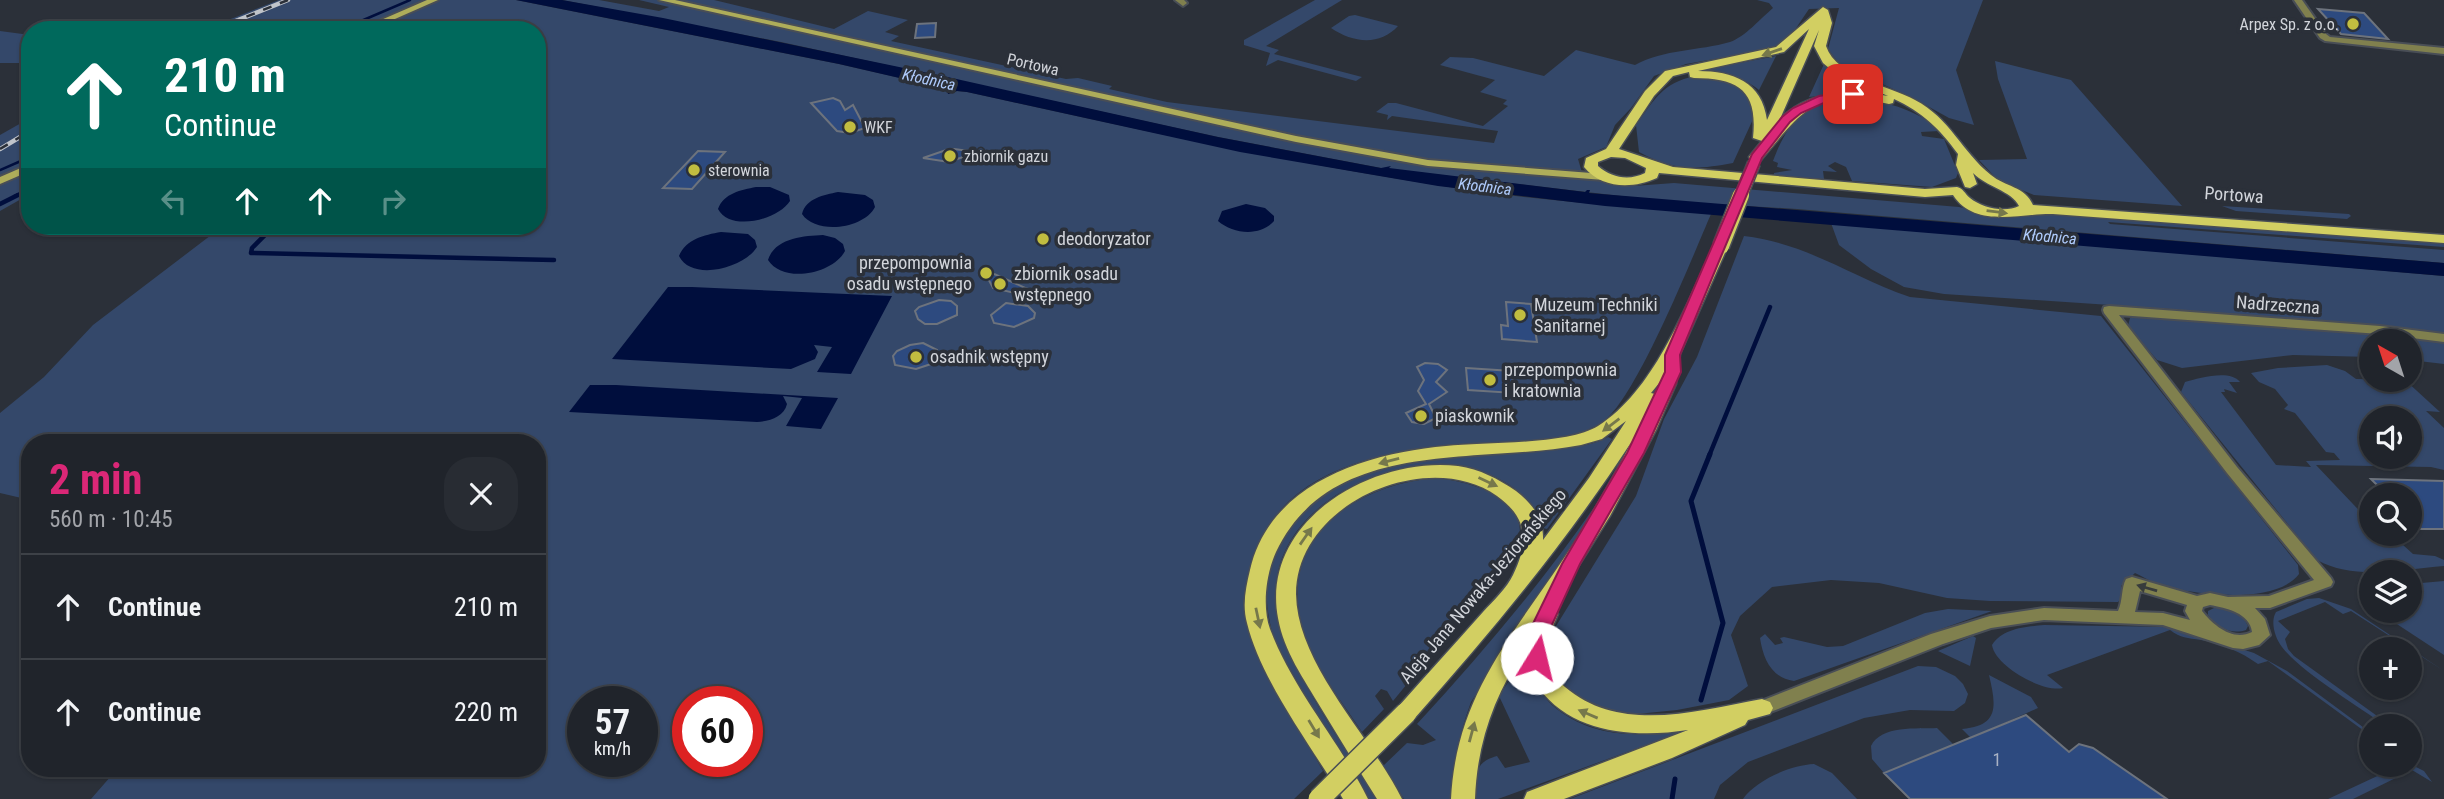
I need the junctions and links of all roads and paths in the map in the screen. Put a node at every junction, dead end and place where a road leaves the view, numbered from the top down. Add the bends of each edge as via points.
1 (434, 0) edge
2 (663, 0) edge
3 (2298, 0) edge
4 (1826, 5) edge
5 (384, 21) edge
6 (2444, 51) edge
7 (1660, 82) junction
8 (1934, 118) junction
9 (1630, 122) junction
10 (1610, 153) junction
11 (1964, 154) junction
12 (1397, 157) junction
13 (1640, 158) junction
14 (1755, 160) junction
15 (1591, 162) junction
16 (21, 171) edge
17 (1650, 173) junction
18 (1604, 177) junction
19 (0, 181) edge
20 (1963, 187) junction
21 (2000, 187) junction
22 (2022, 203) junction
23 (1970, 205) junction
24 (2444, 230) edge
25 (2444, 239) edge
26 (2444, 338) edge
27 (1672, 355) junction
28 (1571, 564) junction
29 (1522, 581) junction
30 (2227, 602) junction
31 (2270, 602) junction
32 (2195, 606) junction
33 (2124, 617) junction
34 (2164, 619) junction
35 (2261, 628) junction
36 (2216, 634) junction
37 (1762, 708) junction
38 (1319, 799) edge
39 (1356, 799) edge
40 (1390, 799) edge
41 (1463, 799) edge
42 (1536, 799) edge

1 - 5 street
2 - 12 street, Portowa via 1248,130
3 - 6 street via 2323,36 2348,43
4 -> 7 main road via 1780,50 1679,69
4 - 8 main road via 1820,46 1829,62 1906,99
4 - 14 main road, Aleja Jana Nowaka-Jeziorańskiego
7 - 9 main road
7 - 14 main road via 1700,74 1744,83 1755,94 1762,114
8 - 11 main road
8 - 14 main road via 1899,102 1837,95 1797,110
9 - 10 main road
9 - 13 main road
10 - 13 main road
10 - 15 main road
11 - 20 main road
11 - 21 main road
12 - 15 street, Portowa
12 - 18 street, Portowa
13 - 17 main road
14 - 27 main road, Aleja Jana Nowaka-Jeziorańskiego, bridge
15 - 18 main road
16 - 19 street
17 - 18 main road via 1629,181
17 - 20 main road via 1926,193
17 - 23 main road
20 - 21 main road
20 - 23 main road via 1960,198
21 - 22 main road
23 -> 22 main road via 2004,213
22 - 24 main road, Portowa via 2036,200
22 - 25 main road, Portowa
26 - 31 street, Nadrzeczna via 2109,310 2325,582
27 - 28 main road via 1673,372 1635,453
27 - 29 main road, Aleja Jana Nowaka-Jeziorańskiego via 1618,452
27 -> 39 main road via 1620,418 1597,435 1393,459 1332,482 1284,519 1258,570 1255,605 1259,626 1278,671
37 -> 28 main road via 1676,722 1622,724 1588,716 1562,701 1540,674 1534,642
41 -> 28 main road via 1470,735 1483,700
29 - 38 main road, Aleja Jana Nowaka-Jeziorańskiego, bridge via 1406,713
40 -> 29 main road via 1293,638 1287,615 1288,572 1304,537 1334,506 1374,484 1418,472 1455,472 1493,484 1528,513 1533,527
30 - 31 street
30 - 32 street via 2210,598
30 - 35 street via 2250,613
31 - 35 street
32 -> 33 street via 2132,583
32 - 34 street
32 - 36 street via 2205,626
33 - 34 street
33 - 37 street via 2044,614 1990,622
34 - 36 street
35 - 36 street via 2261,635 2250,641
37 - 42 main road

